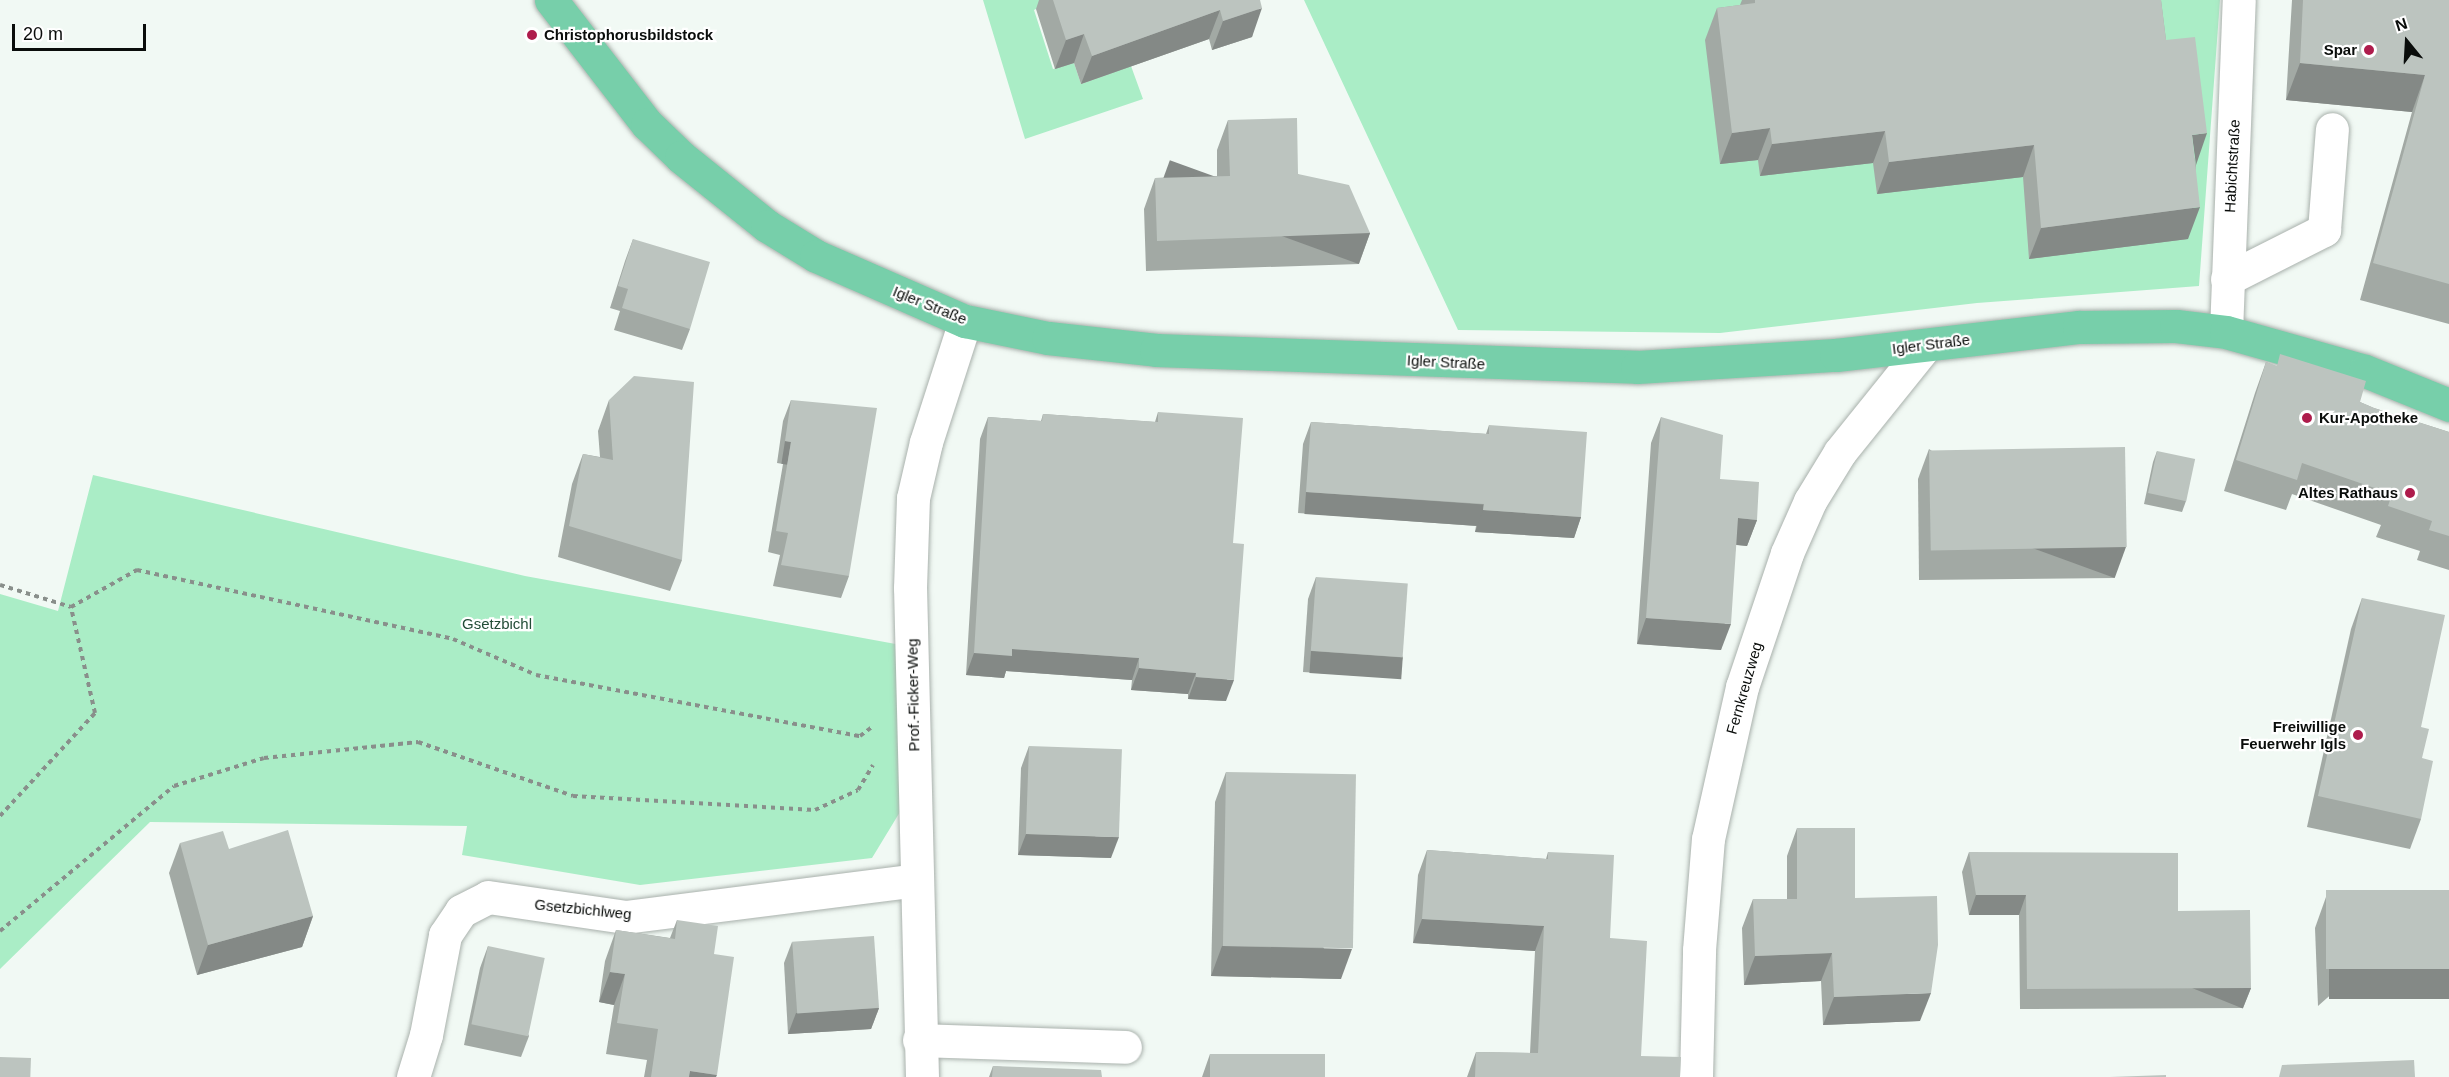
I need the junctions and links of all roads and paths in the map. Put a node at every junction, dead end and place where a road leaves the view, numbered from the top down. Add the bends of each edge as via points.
1 (551, 0) edge
2 (2239, 0) edge
3 (2332, 129) dead end
4 (2227, 279) junction
5 (965, 321) junction
6 (2226, 332) junction
7 (1926, 345) junction
8 (2449, 405) edge
9 (0, 585) edge
10 (71, 607) junction
11 (913, 697) junction
12 (876, 759) dead end
13 (0, 816) edge
14 (917, 880) junction
15 (0, 931) edge
16 (919, 1040) junction
17 (1125, 1047) dead end
18 (413, 1077) edge
19 (922, 1077) edge
20 (1696, 1077) edge

1 - 5 main road, Igler Straße via 647,124 681,157 767,226 816,256
2 - 4 street, Habichtstraße
3 - 4 street via 2324,230
4 - 6 street, Habichtstraße
5 - 7 main road, Igler Straße via 1048,338 1156,350 1506,365 1728,364
5 - 11 street, Prof.-Ficker-Weg via 926,442 913,498
6 - 7 main road, Igler Straße via 2176,326 2079,327
6 - 8 main road, Igler Straße via 2366,371
7 - 20 street, Fernkreuzweg via 1840,452 1810,501 1787,553 1742,687 1708,839 1699,950
9 - 10 path
10 - 11 path via 137,570 453,639 536,675 860,736
10 - 13 path via 95,713
11 - 14 street, Prof.-Ficker-Weg
12 - 15 path via 858,790 815,810 573,796 418,742 264,758 174,786
14 - 16 street, Prof.-Ficker-Weg
14 - 18 street, Gsetzbichlweg via 626,916 488,897 461,911 445,935 426,1035
16 - 17 street
16 - 19 street, Prof.-Ficker-Weg

